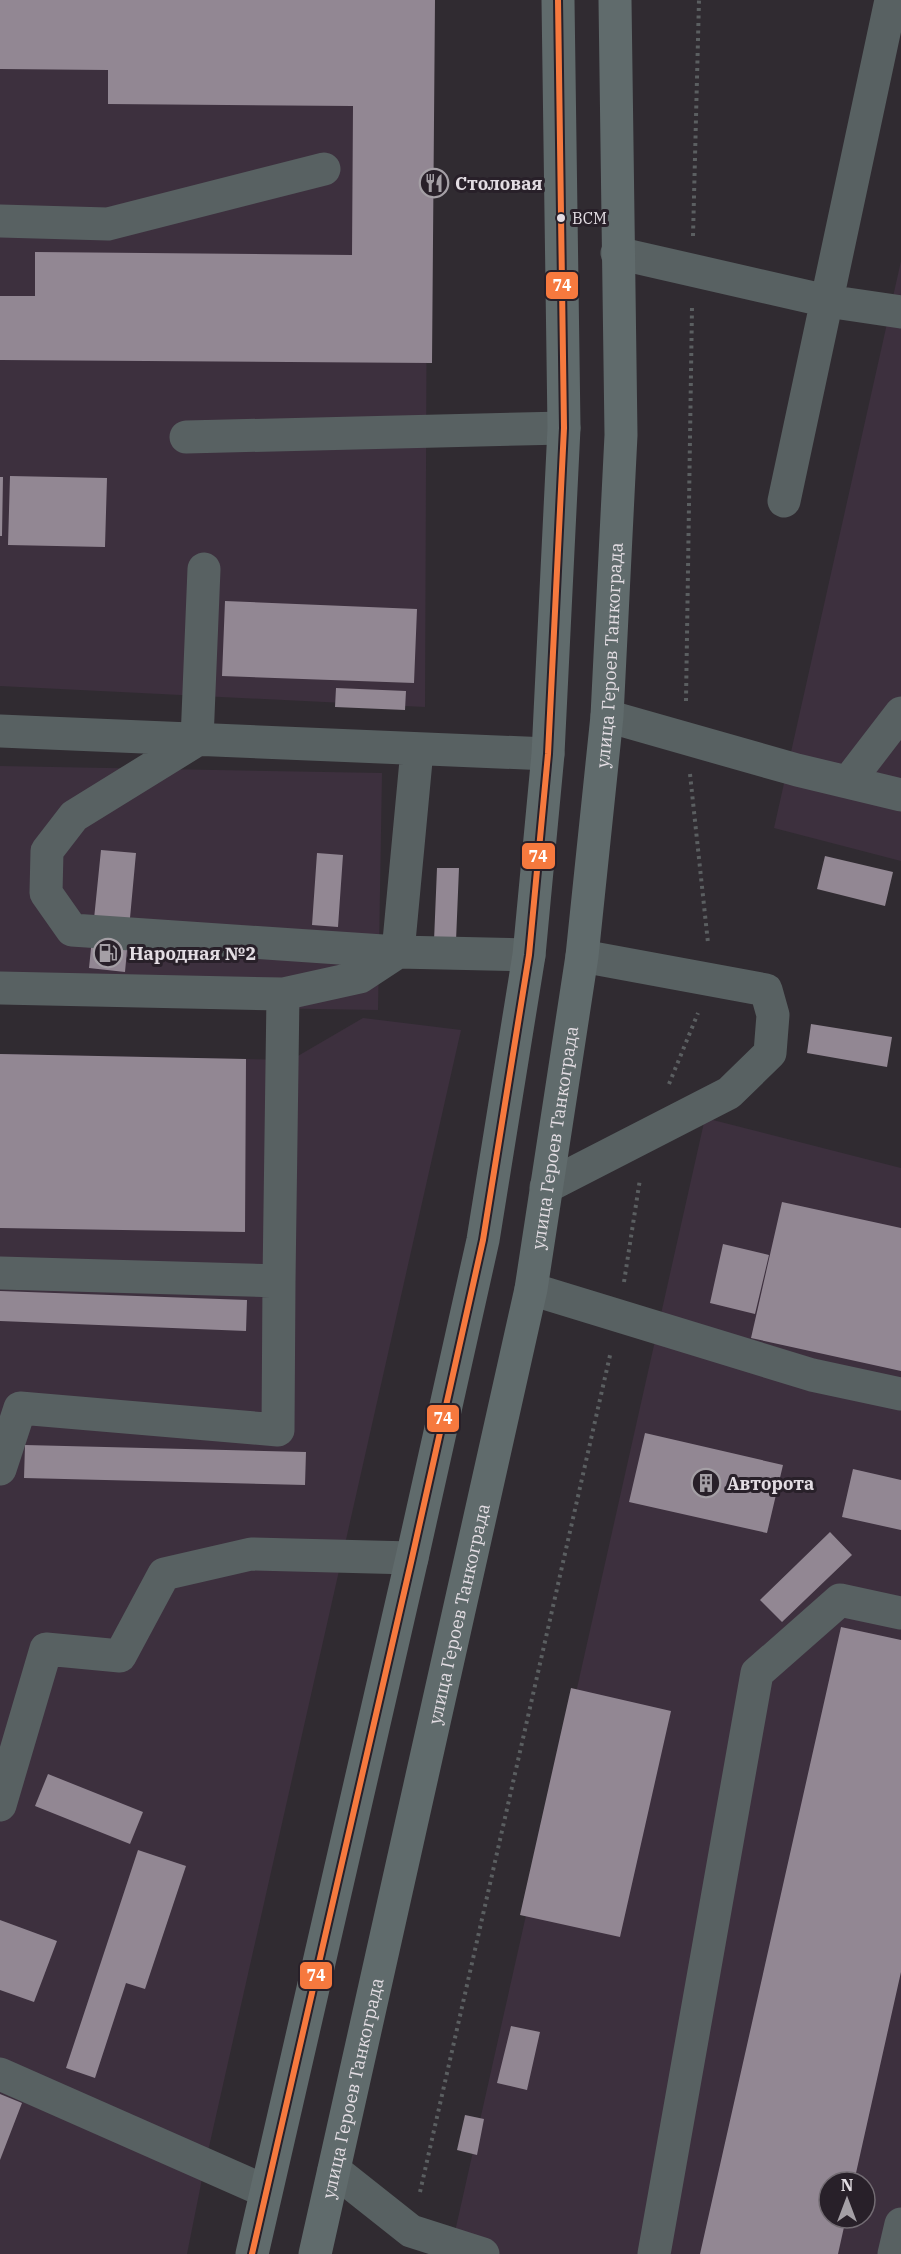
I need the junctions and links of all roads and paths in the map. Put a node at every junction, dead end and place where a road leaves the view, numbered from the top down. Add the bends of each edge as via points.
1 (558, 0) edge
2 (615, 0) edge
3 (891, 0) edge
4 (324, 169) dead end
5 (0, 221) edge
6 (617, 253) junction
7 (827, 301) junction
8 (901, 312) edge
9 (564, 428) junction
10 (186, 437) dead end
11 (784, 501) dead end
12 (204, 569) dead end
13 (901, 713) edge
14 (607, 716) junction
15 (0, 731) edge
16 (197, 740) junction
17 (417, 750) junction
18 (548, 754) junction
19 (848, 782) junction
20 (901, 795) edge
21 (398, 951) junction
22 (529, 955) junction
23 (582, 956) junction
24 (0, 988) edge
25 (283, 994) junction
26 (546, 1187) junction
27 (0, 1273) edge
28 (279, 1281) junction
29 (531, 1289) junction
30 (901, 1394) edge
31 (0, 1469) edge
32 (412, 1558) junction
33 (901, 1613) edge
34 (0, 1805) edge
35 (0, 2074) edge
36 (334, 2170) junction
37 (265, 2191) junction
38 (901, 2224) edge
39 (252, 2254) edge
40 (315, 2254) edge
41 (483, 2254) edge
42 (654, 2254) edge
43 (894, 2254) edge

1 - 9 main road
2 - 6 main road, улица Героев Танкограда
3 - 7 lane
4 - 5 lane via 108,224
6 - 7 lane
6 - 14 main road, улица Героев Танкограда via 621,435
7 - 8 lane
7 - 11 lane
9 - 10 lane
9 - 18 main road
12 - 16 lane
13 - 19 lane
14 - 19 lane
14 - 23 main road, улица Героев Танкограда
15 - 16 lane
16 - 17 lane
16 - 21 lane via 74,816 47,851 45,893 72,930
17 - 18 lane
17 - 21 lane
18 - 22 main road
19 - 20 lane
21 - 22 lane
21 - 25 lane via 360,977
22 - 32 main road via 483,1240
23 - 26 main road, улица Героев Танкограда
23 - 26 lane via 766,990 773,1015 770,1053 729,1094
24 - 25 lane
25 - 28 lane
26 - 29 main road, улица Героев Танкограда
27 - 28 lane
28 - 31 lane via 278,1430 20,1408
29 - 30 lane via 812,1375
29 - 36 main road, улица Героев Танкограда
32 - 34 lane via 252,1554 164,1574 120,1656 46,1649
32 - 37 main road
33 - 42 lane via 840,1600 757,1673
35 - 37 lane
36 - 40 main road, улица Героев Танкограда
36 - 41 lane via 411,2230
37 - 39 main road
38 - 43 lane

